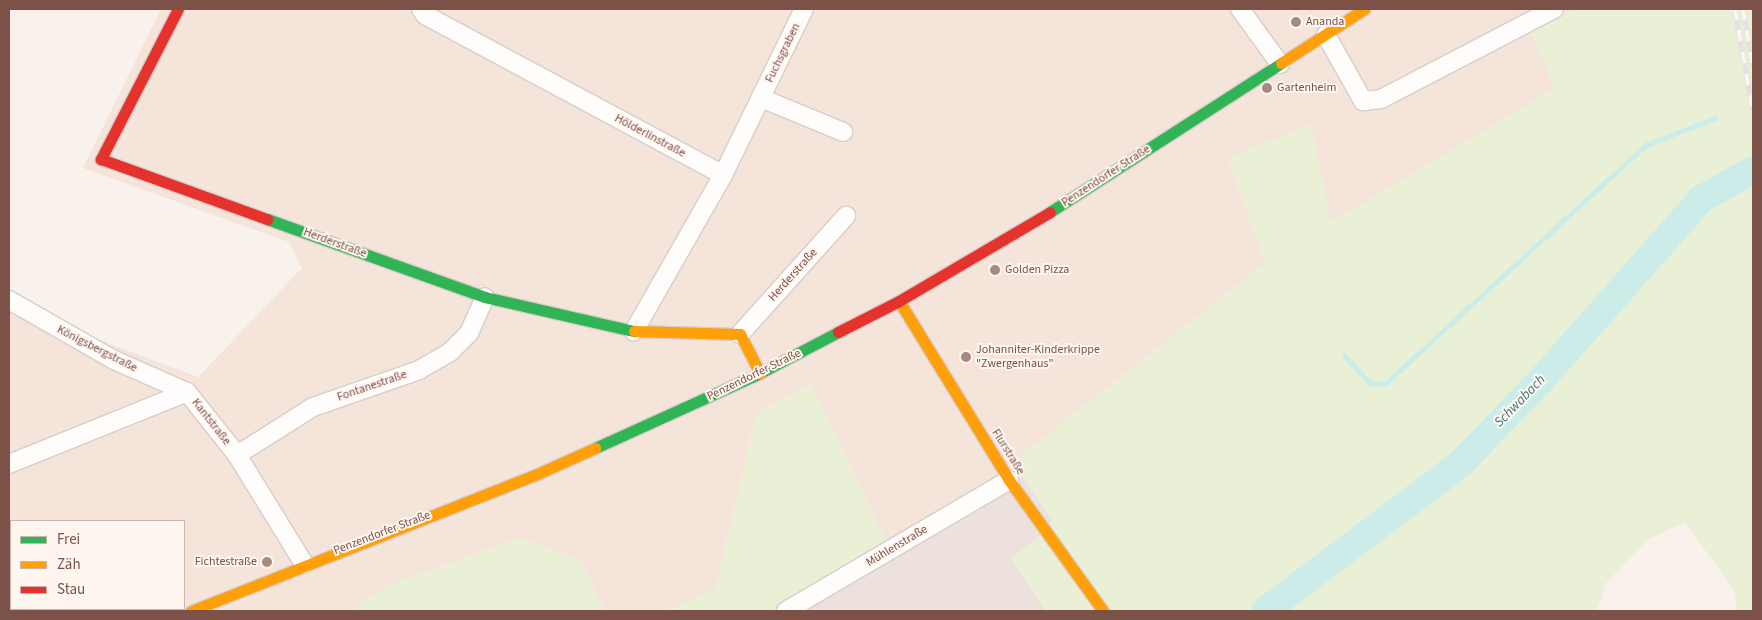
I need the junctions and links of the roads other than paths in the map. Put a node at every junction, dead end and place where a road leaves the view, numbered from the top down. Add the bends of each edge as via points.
1 (178, 9) edge
2 (420, 9) edge
3 (804, 9) edge
4 (1240, 9) edge
5 (1364, 9) edge
6 (1554, 9) edge
7 (1326, 35) junction
8 (1280, 64) junction
9 (761, 98) junction
10 (844, 132) dead end
11 (723, 175) junction
12 (846, 216) dead end
13 (484, 297) junction
14 (9, 300) edge
15 (899, 301) junction
16 (634, 331) junction
17 (740, 334) junction
18 (760, 373) junction
19 (188, 392) junction
20 (237, 455) junction
21 (9, 464) edge
22 (1009, 480) junction
23 (304, 564) junction
24 (191, 611) edge
25 (786, 611) edge
26 (1103, 611) edge

1 - 13 main road, Herderstraße via 101,159
2 - 11 street, Hölderlinstraße via 425,15
3 - 9 street, Fuchsgraben
4 - 8 street
5 - 7 main road, Penzendorfer Straße
6 - 7 street via 1381,100 1363,100
7 - 8 main road, Penzendorfer Straße
8 - 15 main road, Penzendorfer Straße via 1066,202
9 - 10 street, Fuchsgraben
9 - 11 street, Fuchsgraben
11 - 16 street
12 - 17 street, Herderstraße
13 - 16 main road, Herderstraße
13 - 20 street, Fontanestraße via 468,333 450,352 419,370 313,407
14 - 19 street, Königsbergstraße via 114,360
15 - 18 main road, Penzendorfer Straße
15 - 22 main road, Flurstraße
16 - 17 main road, Herderstraße
17 - 18 main road
18 - 23 main road, Penzendorfer Straße via 543,471
19 - 20 street, Kantstraße
19 - 21 street, Kantstraße
20 - 23 street, Kantstraße
22 - 25 street, Mühlenstraße
22 - 26 main road, Flurstraße
23 - 24 main road, Penzendorfer Straße

